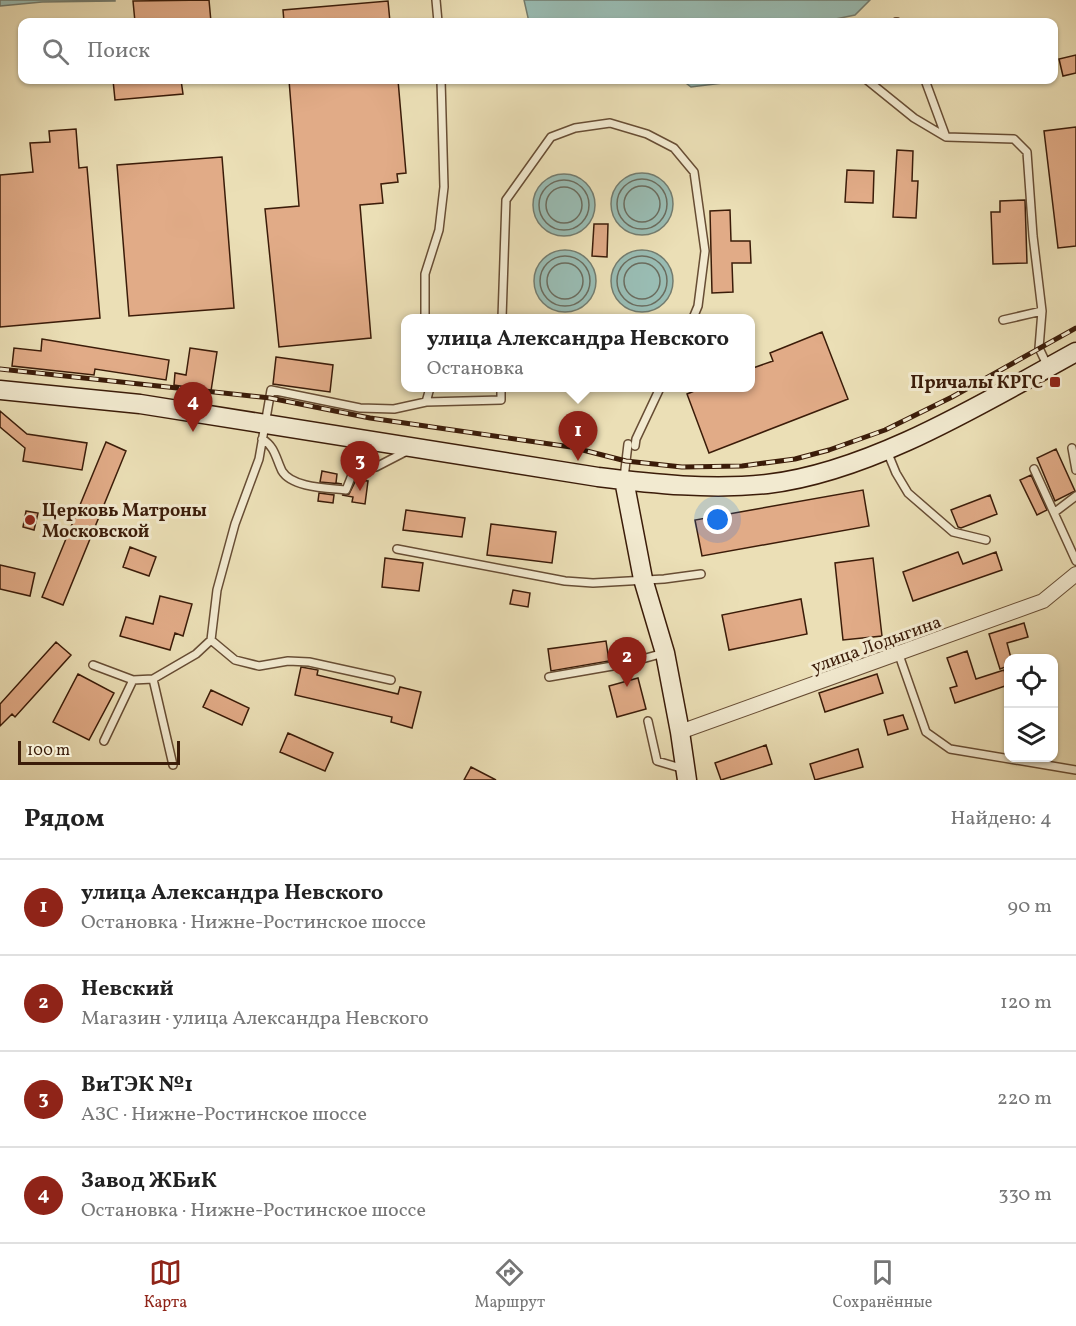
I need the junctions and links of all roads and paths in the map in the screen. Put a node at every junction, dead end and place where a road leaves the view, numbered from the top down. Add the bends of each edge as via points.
1 (436, 0) edge
2 (438, 18) edge
3 (441, 84) edge
4 (872, 84) edge
5 (926, 84) edge
6 (946, 137) junction
7 (1042, 311) junction
8 (425, 314) edge
9 (502, 314) edge
10 (695, 314) edge
11 (1004, 320) dead end
12 (1076, 352) edge
13 (1048, 367) junction
14 (0, 390) edge
15 (429, 392) edge
16 (501, 392) edge
17 (658, 392) edge
18 (426, 402) junction
19 (263, 431) junction
20 (1072, 447) dead end
21 (411, 448) junction
22 (886, 449) junction
23 (1034, 469) dead end
24 (1076, 470) edge
25 (624, 480) junction
26 (1076, 495) edge
27 (1055, 512) junction
28 (986, 540) dead end
29 (1073, 542) edge
30 (397, 549) dead end
31 (1076, 561) edge
32 (701, 574) dead end
33 (1076, 574) edge
34 (644, 579) junction
35 (211, 640) junction
36 (665, 653) junction
37 (899, 655) junction
38 (93, 664) dead end
39 (549, 677) dead end
40 (153, 679) junction
41 (133, 680) junction
42 (392, 680) dead end
43 (648, 721) dead end
44 (680, 732) junction
45 (104, 741) dead end
46 (173, 765) dead end
47 (1076, 770) edge
48 (686, 775) edge

1 - 2 lane
3 - 8 lane via 444,187 439,230 425,274
4 - 6 lane via 914,118
5 - 6 lane
6 - 7 lane via 1014,139 1027,152
7 - 11 lane
7 - 13 lane via 1039,348
9 - 10 lane via 506,200 551,137 610,123 647,134 674,148 694,172 705,251
12 - 13 street
13 - 22 street via 934,429
14 - 19 street via 140,404
15 - 18 lane
16 - 18 lane via 501,400
17 - 25 lane via 632,445
18 - 19 lane via 394,409 360,408 271,390
19 - 21 street
19 - 21 lane via 284,474 302,485 346,490 354,470 376,467
19 - 35 lane via 260,459 235,524 217,590
20 - 24 lane
21 - 25 street
22 - 25 street via 808,476 767,484 710,486
22 - 28 lane via 908,493 953,532
23 - 27 lane
25 - 34 street
26 - 27 lane
27 - 29 lane
29 - 31 lane
30 - 34 lane via 565,581
32 - 34 lane
33 - 37 street, улица Лодыгина via 1043,601
34 - 36 street
35 - 40 lane via 196,654
35 - 42 lane via 235,660 259,666 309,662
36 - 39 lane
36 - 44 street
37 - 44 street, улица Лодыгина
37 - 47 lane via 926,732 950,749
38 - 41 lane
40 - 41 lane
40 - 46 lane
41 - 45 lane
43 - 48 lane via 657,761
44 - 48 street

